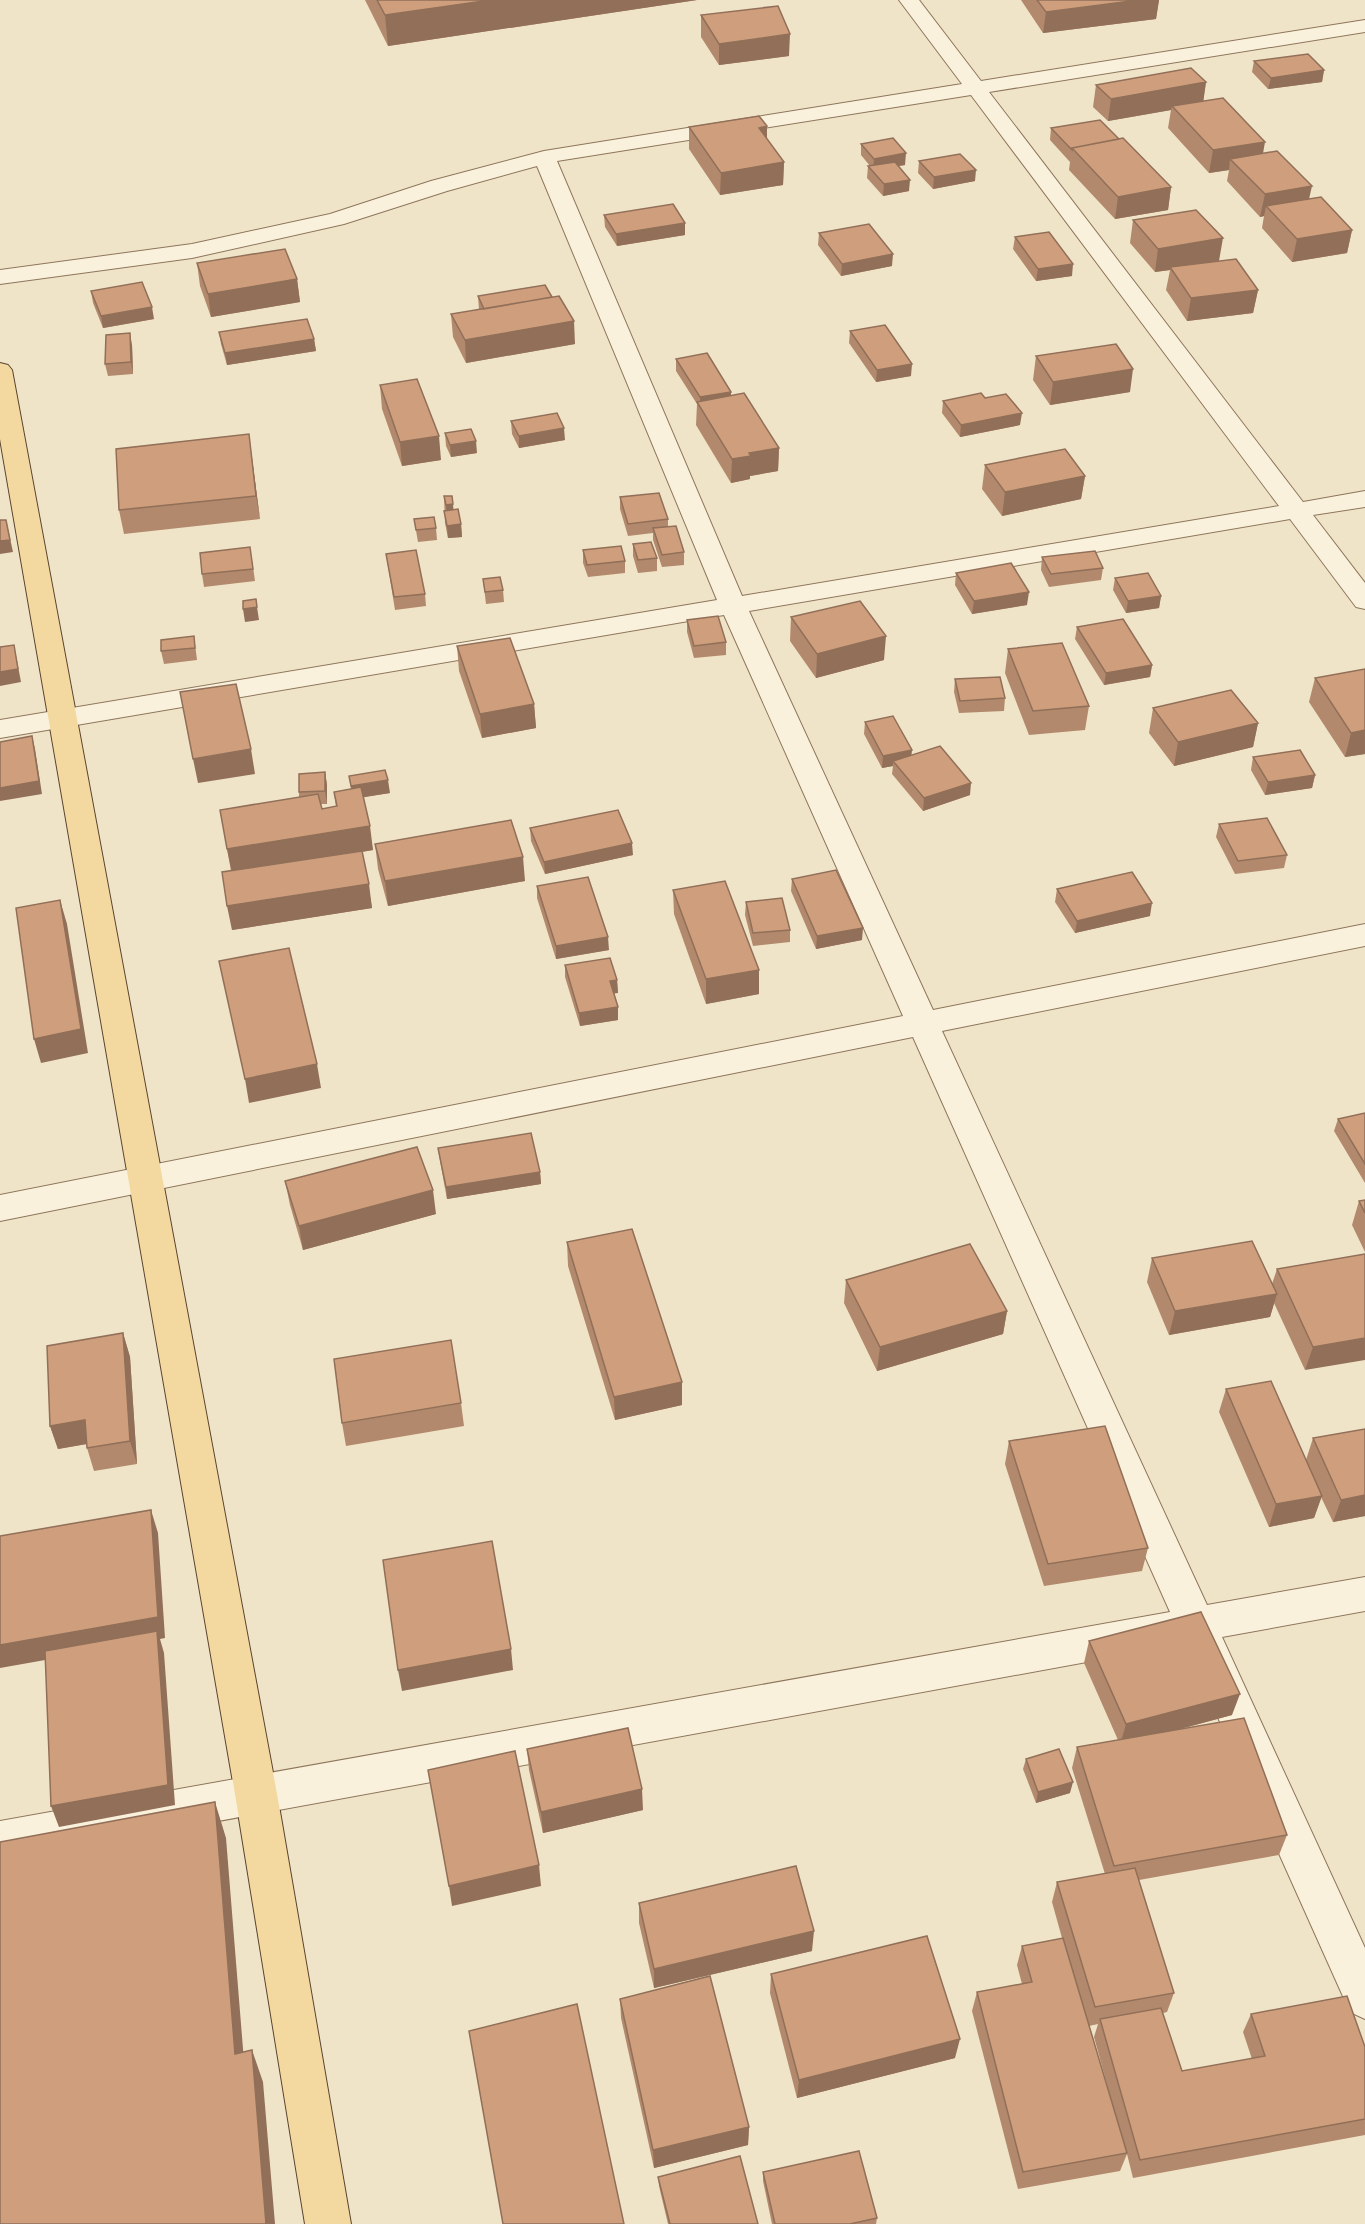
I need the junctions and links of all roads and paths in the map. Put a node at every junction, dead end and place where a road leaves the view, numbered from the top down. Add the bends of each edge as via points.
1 (909, 0) edge
2 (1365, 26) edge
3 (975, 87) junction
4 (544, 157) junction
5 (0, 277) edge
6 (0, 370) edge
7 (1365, 499) edge
8 (1296, 511) junction
9 (1365, 601) edge
10 (733, 606) junction
11 (62, 719) junction
12 (0, 729) edge
13 (1365, 935) edge
14 (922, 1023) junction
15 (145, 1179) junction
16 (0, 1208) edge
17 (1365, 1594) edge
18 (1196, 1624) junction
19 (256, 1794) junction
20 (0, 1840) edge
21 (1365, 1997) edge
22 (328, 2224) edge

1 - 3 street
2 - 3 street
3 - 4 street
3 - 8 street
4 - 5 street via 314,224 192,251
4 - 10 street
6 - 11 main road
7 - 8 street
8 - 9 street
8 - 10 street
10 - 11 street
10 - 14 street
11 - 12 street
11 - 15 main road
13 - 14 street
14 - 15 street
14 - 18 street
15 - 16 street
15 - 19 main road
17 - 18 street
18 - 19 street
18 - 21 street
19 - 20 street
19 - 22 main road

